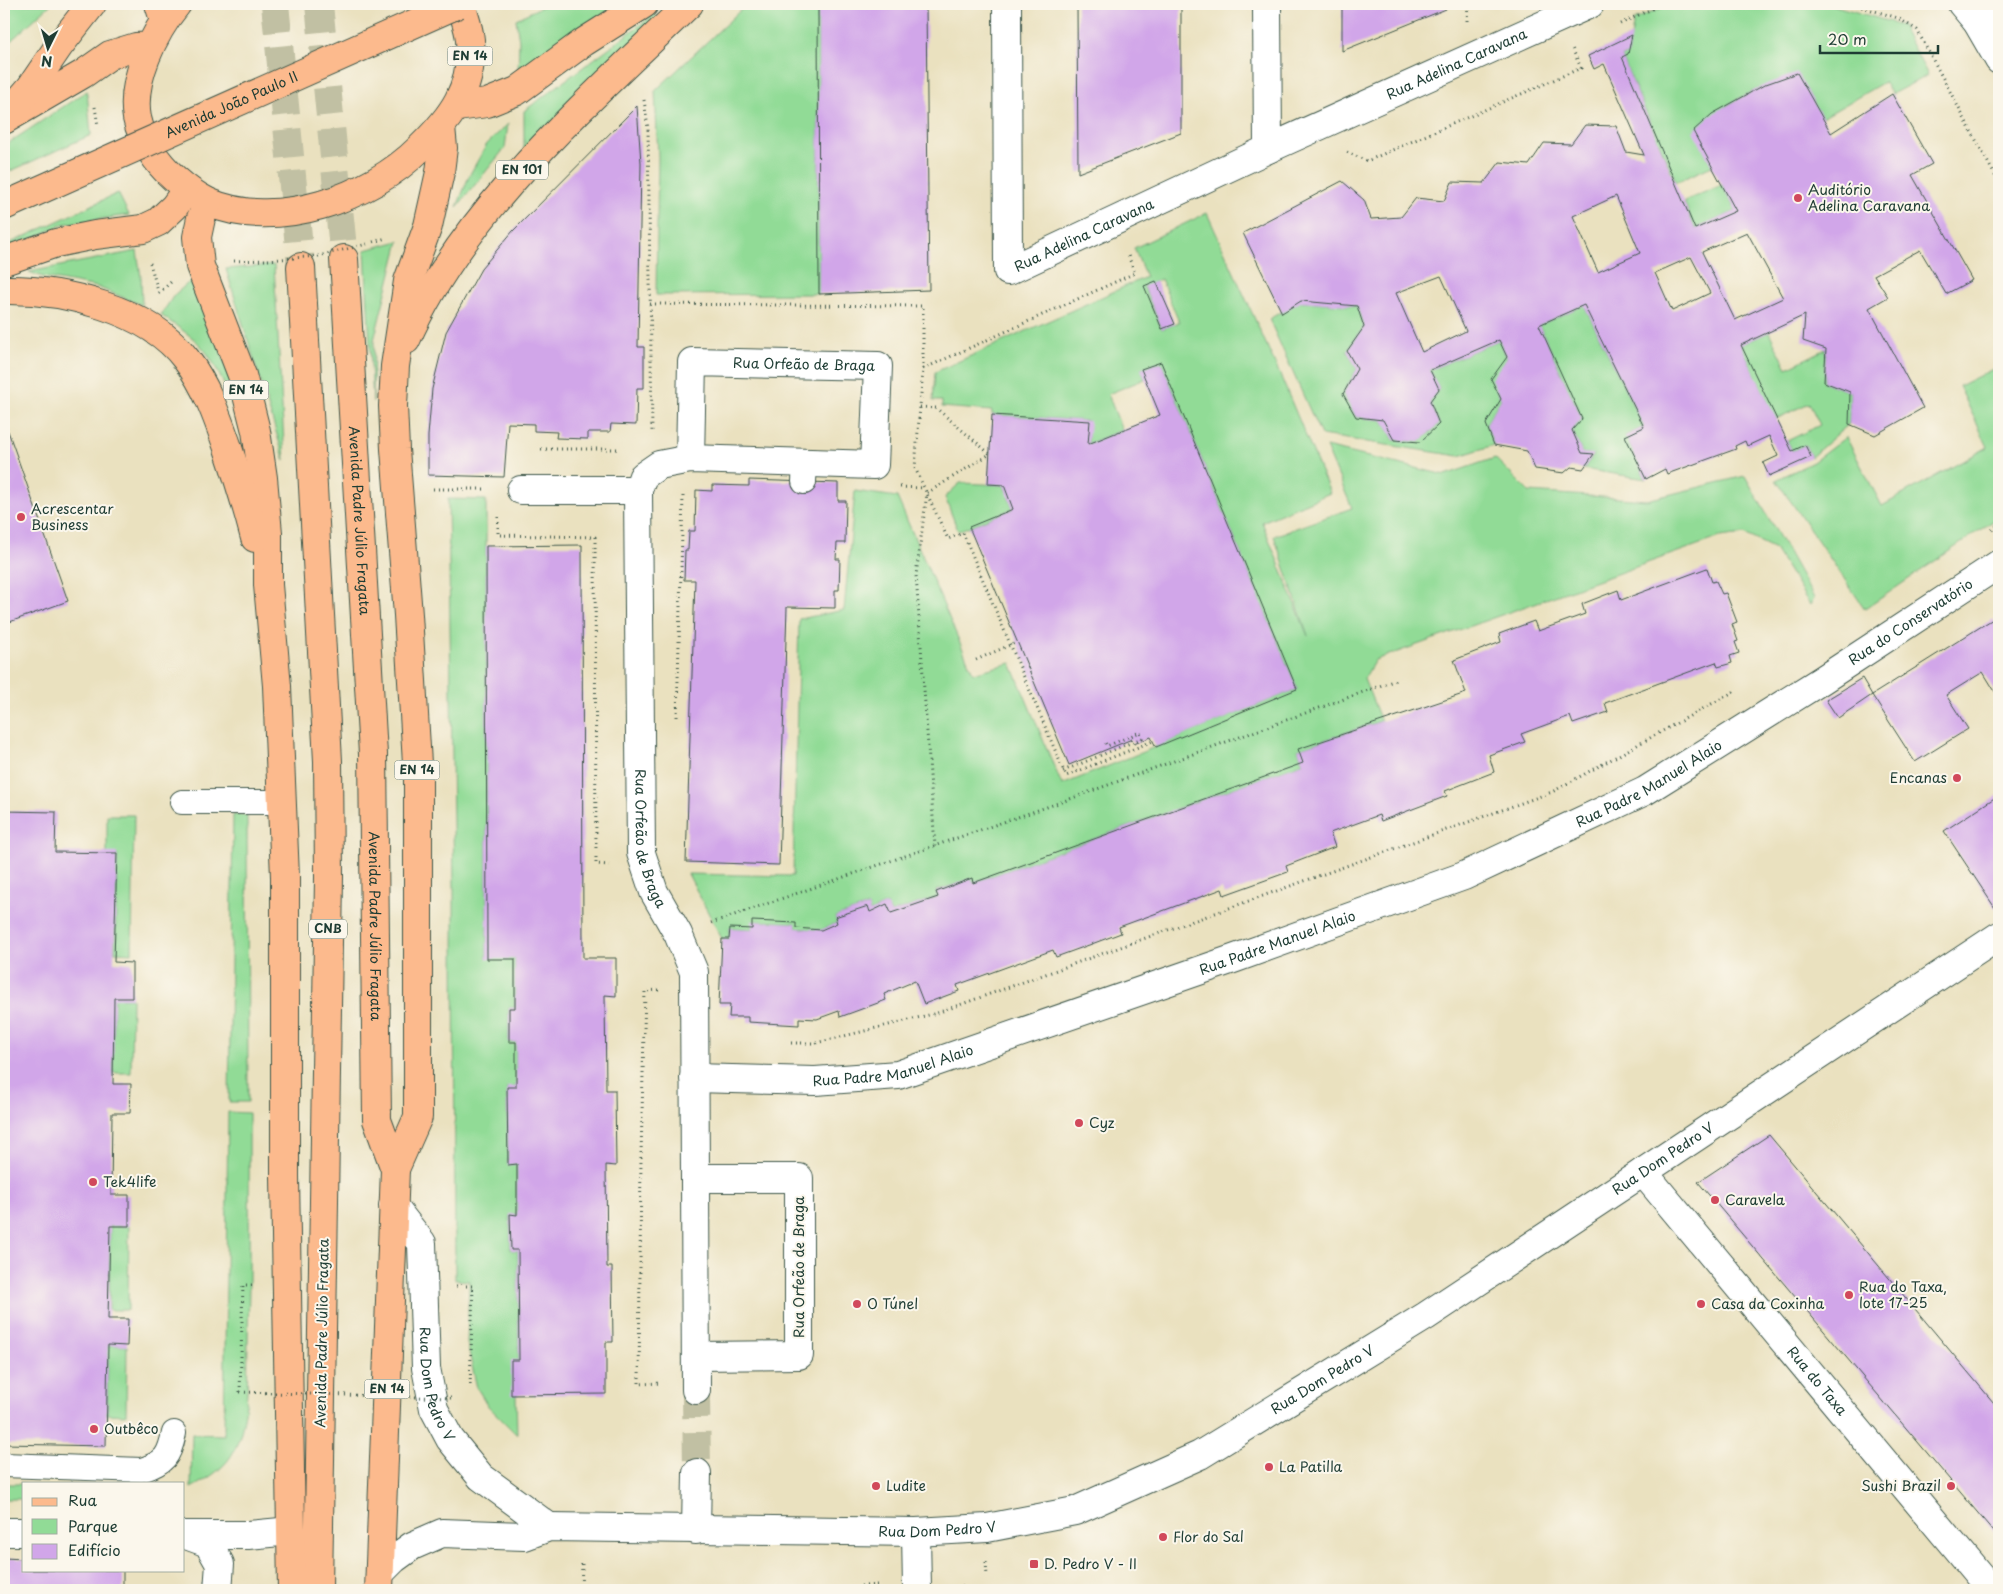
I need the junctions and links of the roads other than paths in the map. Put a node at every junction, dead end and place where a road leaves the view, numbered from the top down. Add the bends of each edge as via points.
1 (92, 4) edge
2 (460, 4) edge
3 (644, 4) edge
4 (689, 4) edge
5 (1007, 4) edge
6 (1268, 4) edge
7 (1590, 4) edge
8 (167, 9) edge
9 (1979, 12) edge
10 (150, 46) junction
11 (1999, 60) edge
12 (449, 117) junction
13 (4, 120) edge
14 (1268, 149) junction
15 (197, 195) junction
16 (4, 206) edge
17 (344, 259) tunnel mouth
18 (4, 261) edge
19 (301, 268) tunnel mouth
20 (4, 290) edge
21 (395, 366) junction
22 (690, 459) junction
23 (522, 490) dead end
24 (638, 490) junction
25 (1999, 564) edge
26 (268, 586) junction
27 (1822, 680) joint
28 (182, 802) dead end
29 (283, 802) junction
30 (1999, 936) edge
31 (694, 1078) junction
32 (395, 1169) junction
33 (1642, 1172) junction
34 (696, 1178) junction
35 (393, 1206) junction
36 (696, 1356) junction
37 (696, 1390) tunnel mouth
38 (174, 1433) dead end
39 (4, 1465) edge
40 (697, 1473) tunnel mouth
41 (549, 1527) junction
42 (696, 1530) junction
43 (292, 1531) junction
44 (4, 1532) edge
45 (22, 1532) edge
46 (916, 1532) junction
47 (185, 1535) edge
48 (380, 1582) edge
49 (218, 1590) edge
50 (292, 1590) edge
51 (318, 1590) edge
52 (917, 1590) edge
53 (1991, 1590) edge

1 - 13 main road
2 - 12 main road, EN 14 via 470,40 469,75
2 - 16 main road, Avenida João Paulo II, bridge
3 - 12 main road via 584,42 517,91
4 - 21 main road, EN 101 via 540,150 504,190 431,291
5 - 14 street, Rua Adelina Caravana via 1008,271
6 - 14 street
7 - 14 street, Rua Adelina Caravana
8 - 10 main road
9 - 11 street
10 - 13 main road via 110,55
10 - 15 main road via 137,92 137,118 161,166
12 - 15 main road via 404,164 370,186 334,201 296,210 259,213 230,208
12 - 21 main road, EN 14 via 428,226 408,281
15 - 18 main road via 143,229 56,243
15 - 26 main road, EN 14 via 201,218 198,238 200,266 242,375 256,431 268,533
17 - 32 main road, Avenida Padre Júlio Fragata via 373,754 377,1120
19 - 51 main road, Avenida Padre Júlio Fragata / CNB via 328,761
20 - 26 main road via 66,294 105,305 162,336 186,357 217,416 245,498
21 - 32 main road, EN 14 via 395,450 418,780 418,1117
22 - 22 street, Rua Orfeão de Braga via 804,473 874,465 878,366 692,362
22 - 24 street, Rua Orfeão de Braga via 659,465 642,476
23 - 24 street
24 - 31 street, Rua Orfeão de Braga via 641,853 654,892 678,934 694,972
25 - 27 street, Rua do Conservatório
26 - 29 main road, EN 14
27 - 31 street, Rua Padre Manuel Alaio via 1645,791 1464,876 1232,959 898,1075 815,1081
28 - 29 lane
29 - 43 main road, EN 14 via 285,1176
30 - 33 street, Rua Dom Pedro V
31 - 34 street, Rua Orfeão de Braga
32 - 35 main road, Avenida Padre Júlio Fragata / EN 14
33 - 46 street, Rua Dom Pedro V via 1426,1316 1200,1454 1075,1511 987,1528
33 - 53 street, Rua do Taxa
34 - 36 street, Rua Orfeão de Braga
34 - 36 street, Rua Orfeão de Braga via 798,1178 799,1355
35 - 41 street, Rua Dom Pedro V via 422,1243 426,1368 434,1408 450,1439 481,1477
35 - 48 main road, Avenida Padre Júlio Fragata / EN 14
36 - 37 street, Rua Orfeão de Braga
38 - 39 lane via 166,1458 142,1470
40 - 42 street
41 - 42 street, Rua Dom Pedro V
41 - 48 street, Rua Dom Pedro V via 525,1536 442,1533 394,1558
42 - 46 street, Rua Dom Pedro V
43 - 47 street
43 - 50 main road, EN 14
44 - 45 street
46 - 52 street
47 - 49 street via 208,1543 220,1564

